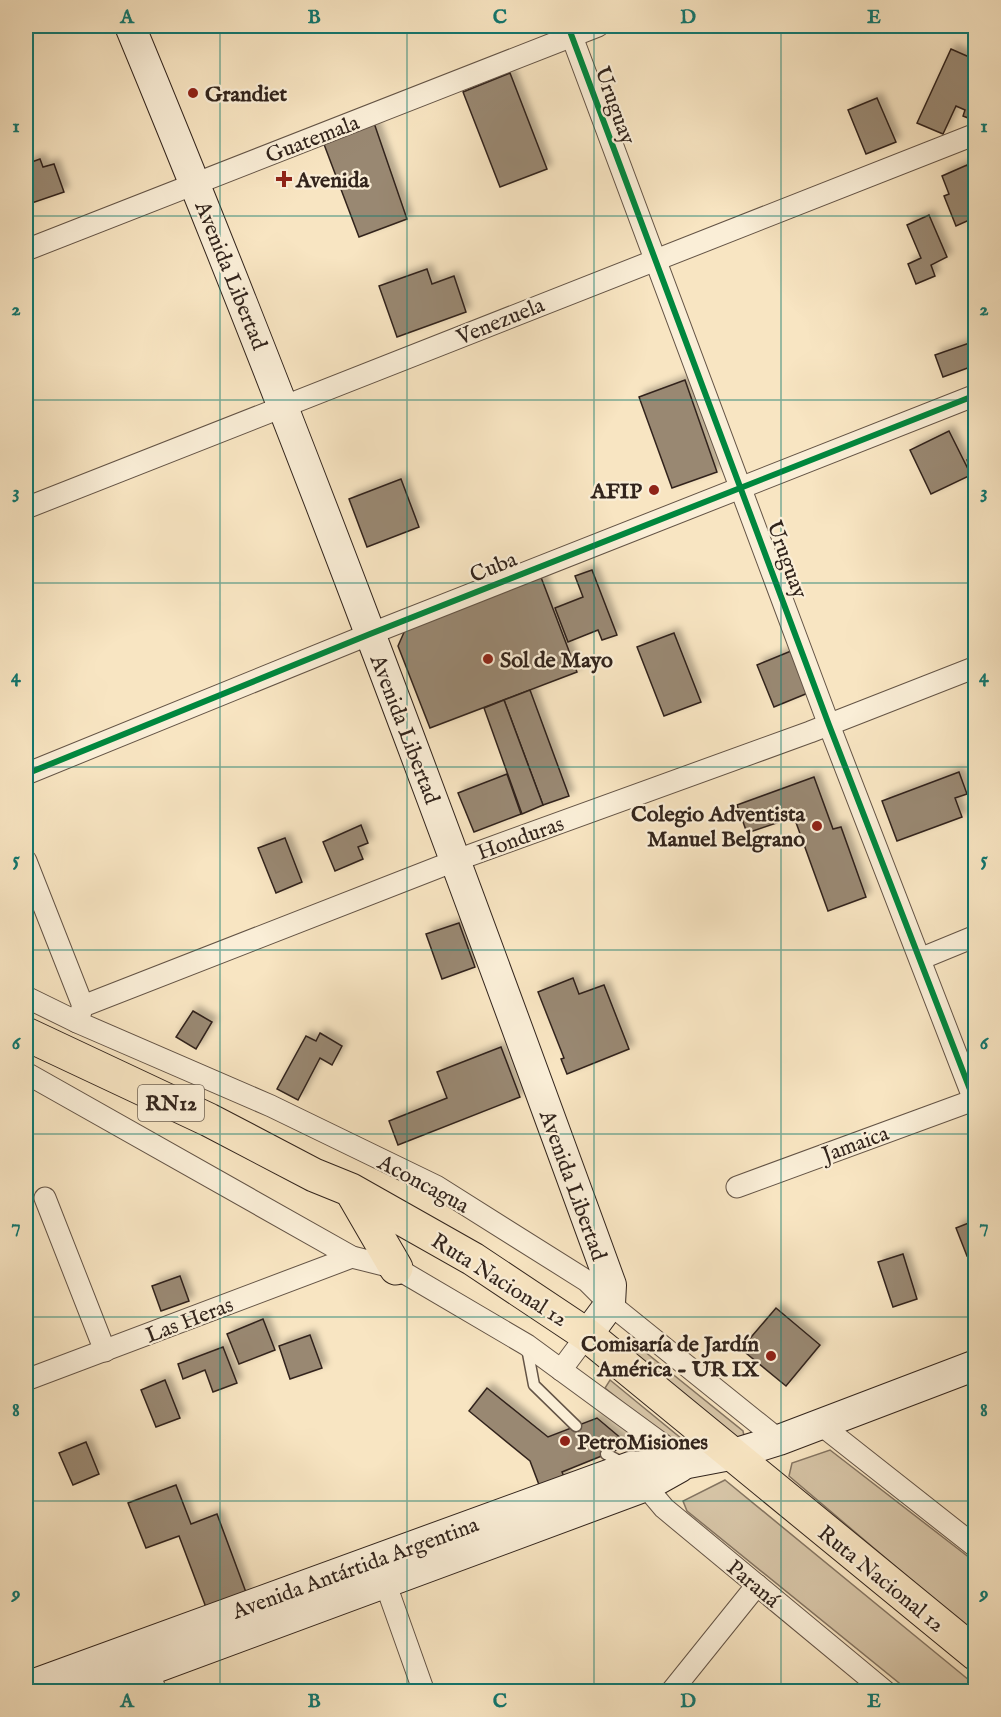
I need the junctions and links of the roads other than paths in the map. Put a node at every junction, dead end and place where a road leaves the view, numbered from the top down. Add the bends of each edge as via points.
1 (130, 26) edge
2 (598, 26) edge
3 (570, 31) edge
4 (975, 134) edge
5 (195, 183) junction
6 (26, 250) edge
7 (654, 259) junction
8 (975, 395) edge
9 (284, 405) junction
10 (742, 486) junction
11 (26, 508) edge
12 (370, 634) junction
13 (975, 667) edge
14 (830, 725) junction
15 (26, 774) edge
16 (457, 860) junction
17 (26, 861) edge
18 (975, 936) edge
19 (920, 959) junction
20 (26, 997) edge
21 (80, 1014) junction
22 (26, 1034) edge
23 (26, 1073) edge
24 (974, 1102) edge
25 (737, 1186) dead end
26 (351, 1190) junction
27 (45, 1198) dead end
28 (352, 1257) junction
29 (396, 1268) junction
30 (610, 1304) junction
31 (587, 1335) junction
32 (527, 1345) junction
33 (105, 1351) junction
34 (975, 1365) edge
35 (561, 1370) junction
36 (26, 1380) edge
37 (820, 1424) junction
38 (576, 1426) dead end
39 (779, 1440) junction
40 (730, 1455) junction
41 (688, 1462) junction
42 (627, 1469) junction
43 (975, 1547) edge
44 (381, 1571) junction
45 (757, 1585) junction
46 (975, 1654) edge
47 (148, 1669) edge
48 (26, 1686) edge
49 (90, 1692) edge
50 (424, 1692) edge
51 (671, 1692) edge
52 (886, 1692) edge

1 - 5 main road, Avenida Libertad
2 - 3 street, Guatemala
3 - 5 street, Guatemala
3 - 7 street, Uruguay
4 - 7 street, Venezuela
5 - 6 street, Guatemala
5 - 9 main road, Avenida Libertad
7 - 9 street, Venezuela
7 - 10 street, Uruguay
8 - 10 street, Cuba
9 - 11 street, Venezuela
9 - 12 main road, Avenida Libertad
10 - 12 street, Cuba
10 - 14 street, Uruguay
12 - 15 street, Cuba
12 - 16 main road, Avenida Libertad
13 - 14 street, Honduras
14 - 16 street, Honduras
14 - 19 street, Uruguay
16 - 21 street, Honduras
16 - 30 main road, Avenida Libertad via 610,1285
17 - 21 street
18 - 19 street
19 - 24 street, Uruguay
20 - 21 street, Aconcagua
21 - 30 street, Aconcagua via 436,1186 587,1281
22 - 26 highway, Ruta Nacional 12 / RN12
23 - 28 street
24 - 25 street, Jamaica
26 - 29 highway
26 - 31 highway, Ruta Nacional 12 / RN12 via 473,1259
27 - 33 street
28 - 29 street
28 - 33 street, Las Heras
29 - 32 street
30 - 31 main road
30 - 39 street, Aconcagua
31 - 35 street
31 - 40 highway, Ruta Nacional 12 / RN12
32 - 35 street
32 - 38 lane via 534,1385
33 - 36 street, Las Heras
34 - 37 main road, Avenida Antártida Argentina
35 - 41 street
37 - 39 main road, Avenida Antártida Argentina
37 - 43 street
39 - 40 main road, Avenida Antártida Argentina
40 - 41 main road, Avenida Antártida Argentina
40 - 46 highway, Ruta Nacional 12 / RN12
41 - 42 main road, Avenida Antártida Argentina
42 - 44 main road, Avenida Antártida Argentina
42 - 45 street, Paraná via 664,1508
44 - 47 main road, Avenida Antártida Argentina
44 - 50 street
45 - 51 street
45 - 52 street, Paraná
47 - 48 main road, Avenida Antártida Argentina
47 - 49 main road, Avenida Antártida Argentina

